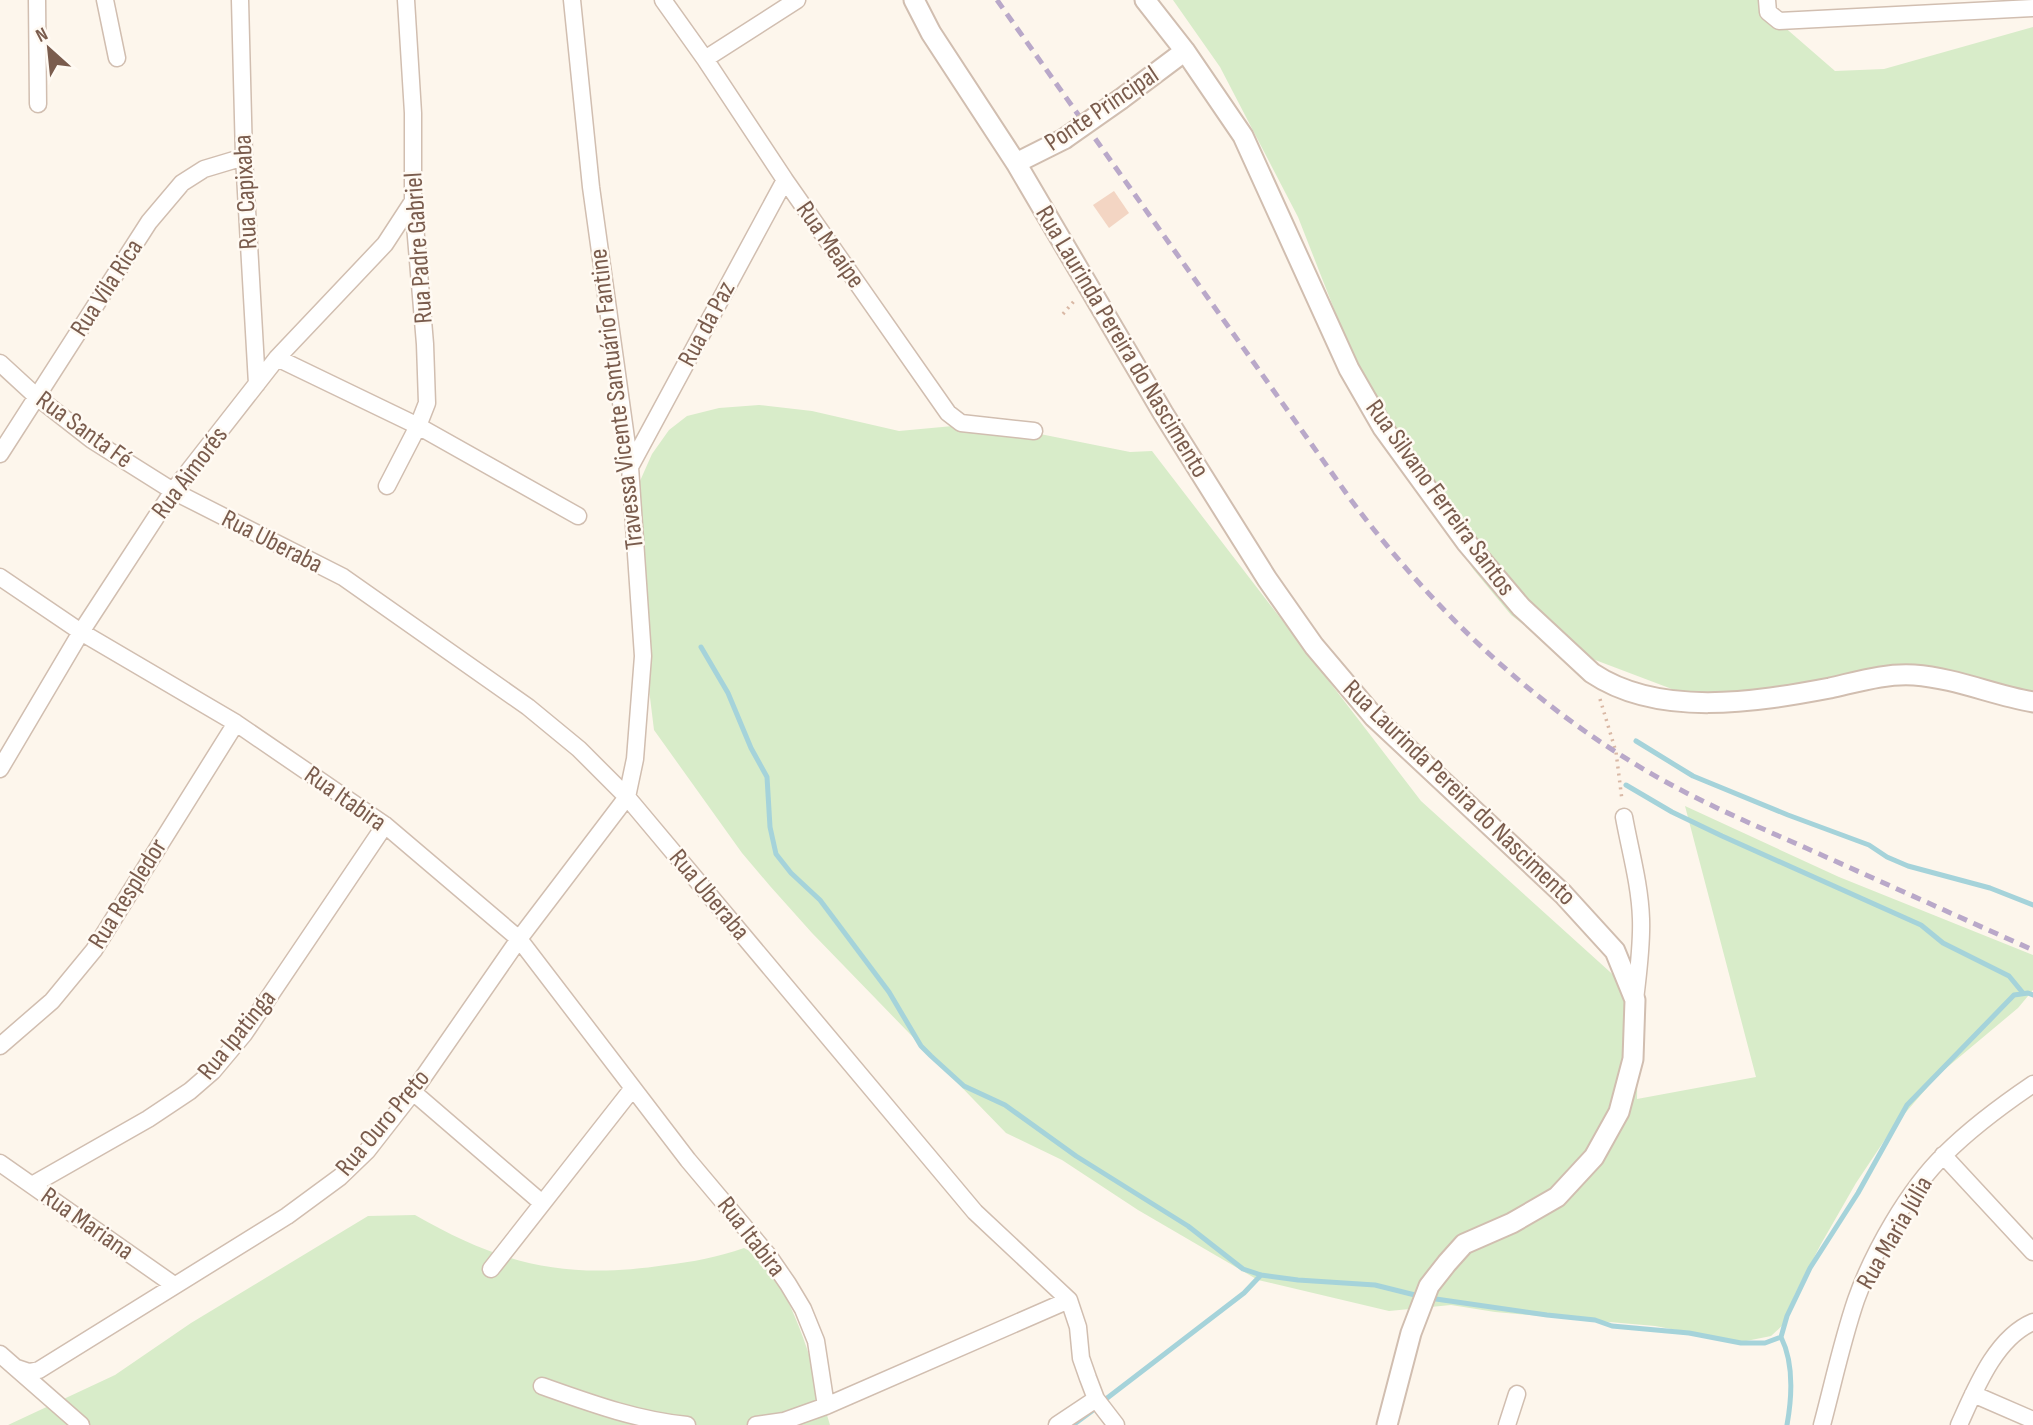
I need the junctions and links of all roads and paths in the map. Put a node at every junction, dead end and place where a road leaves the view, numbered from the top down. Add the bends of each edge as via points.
1 (37, 0) edge
2 (105, 0) edge
3 (240, 0) edge
4 (406, 0) edge
5 (572, 0) edge
6 (663, 0) edge
7 (797, 0) edge
8 (902, 0) edge
9 (914, 0) edge
10 (1145, 0) edge
11 (1767, 1) edge
12 (2033, 8) edge
13 (931, 33) junction
14 (1185, 51) junction
15 (117, 58) dead end
16 (705, 59) junction
17 (38, 104) dead end
18 (244, 157) junction
19 (1016, 163) junction
20 (785, 180) junction
21 (413, 201) junction
22 (278, 358) junction
23 (0, 363) edge
24 (257, 384) junction
25 (37, 397) junction
26 (418, 426) junction
27 (1034, 430) dead end
28 (0, 454) edge
29 (629, 467) junction
30 (387, 486) dead end
31 (173, 491) junction
32 (578, 516) dead end
33 (0, 577) edge
34 (81, 632) junction
35 (1592, 673) junction
36 (2033, 702) edge
37 (236, 723) junction
38 (0, 769) edge
39 (627, 797) junction
40 (1623, 817) joint
41 (385, 825) junction
42 (519, 939) junction
43 (1635, 1000) junction
44 (0, 1046) edge
45 (2033, 1084) edge
46 (633, 1088) junction
47 (413, 1092) junction
48 (1943, 1155) junction
49 (0, 1163) edge
50 (32, 1185) junction
51 (542, 1203) junction
52 (2033, 1252) edge
53 (491, 1269) dead end
54 (174, 1285) junction
55 (1069, 1300) junction
56 (2033, 1322) edge
57 (0, 1354) edge
58 (17, 1368) junction
59 (542, 1386) dead end
60 (1517, 1394) dead end
61 (1973, 1394) junction
62 (1096, 1399) junction
63 (826, 1406) junction
64 (2033, 1420) edge
65 (82, 1425) edge
66 (687, 1425) edge
67 (756, 1425) edge
68 (1058, 1425) edge
69 (1116, 1425) edge
70 (1387, 1425) edge
71 (1507, 1425) edge
72 (1822, 1425) edge
73 (1959, 1425) edge

1 - 17 street
2 - 15 street
3 - 18 street, Rua Capixaba
4 - 21 street, Rua Padre Gabriel
5 - 29 street, Travessa Vicente Santuário Fantine via 591,187
6 - 16 street, Rua Meaípe
7 - 16 street
8 - 13 street
9 - 13 street, Rua Laurinda Pereira do Nascimento
10 - 14 street, Rua Silvano Ferreira Santos
11 - 12 street via 1768,12 1779,21
13 - 19 street, Rua Laurinda Pereira do Nascimento
14 - 19 street, Ponte Principal, bridge via 1064,139
14 - 35 street, Rua Silvano Ferreira Santos via 1243,136 1349,369 1383,428 1466,542 1521,607
16 - 20 street, Rua Meaípe
18 - 24 street, Rua Capixaba
18 - 25 street, Rua Vila Rica via 204,169 182,183 149,222
19 - 43 street, Rua Laurinda Pereira do Nascimento via 1163,413 1314,646 1374,717 1563,894 1615,951
20 - 27 street, Rua Meaípe via 948,413 961,423
20 - 29 street, Rua da Paz
21 - 22 street, Rua Aimorés via 385,244
21 - 26 street, Rua Padre Gabriel via 428,377 427,403
22 - 24 street, Rua Aimorés
22 - 26 street
23 - 25 street, Rua Santa Fé
24 - 31 street, Rua Aimorés
25 - 28 street, Rua Vila Rica
25 - 31 street, Rua Santa Fé via 92,440
26 - 30 street, Rua Padre Gabriel
26 - 32 street
29 - 39 street, Travessa Vicente Santuário Fantine via 643,656 635,758
31 - 34 street, Rua Aimorés
31 - 39 street, Rua Uberaba via 343,577 528,708 579,749
33 - 34 street, Rua Itabira
34 - 37 street, Rua Itabira
34 - 38 street, Rua Aimorés
35 - 36 street, Rua Silvano Ferreira Santos via 1663,700 1702,704 1765,699 1878,677 1912,675 1957,681
35 - 40 path via 1616,752
37 - 41 street, Rua Itabira
37 - 44 street, Rua Respledor via 94,950 52,1001
39 - 42 street, Rua Ouro Preto
39 - 55 street, Rua Uberaba via 975,1212
40 - 43 street via 1641,917
41 - 42 street, Rua Itabira
41 - 50 street, Rua Ipatinga via 244,1034 213,1071 148,1119
42 - 46 street, Rua Itabira
42 - 47 street, Rua Ouro Preto
43 - 70 street, Rua Laurinda Pereira do Nascimento via 1633,1059 1619,1112 1594,1157 1557,1197 1464,1244 1429,1286 1411,1333
45 - 48 street, Rua Maria Júlia
46 - 51 street
46 - 63 street, Rua Itabira via 768,1255 803,1308 817,1341
47 - 51 street
47 - 54 street, Rua Ouro Preto via 367,1151 340,1177 287,1216
48 - 52 street
48 - 72 street, Rua Maria Júlia via 1908,1200 1856,1300
49 - 50 street, Rua Mariana
50 - 54 street, Rua Mariana
51 - 53 street
54 - 58 street, Rua Ouro Preto via 39,1370
55 - 62 street via 1081,1358
55 - 63 street
56 - 61 street via 2000,1349
57 - 58 street
58 - 65 street
59 - 66 street via 599,1407
60 - 71 street
61 - 64 street
61 - 73 street
62 - 68 street
62 - 69 street
63 - 67 street

